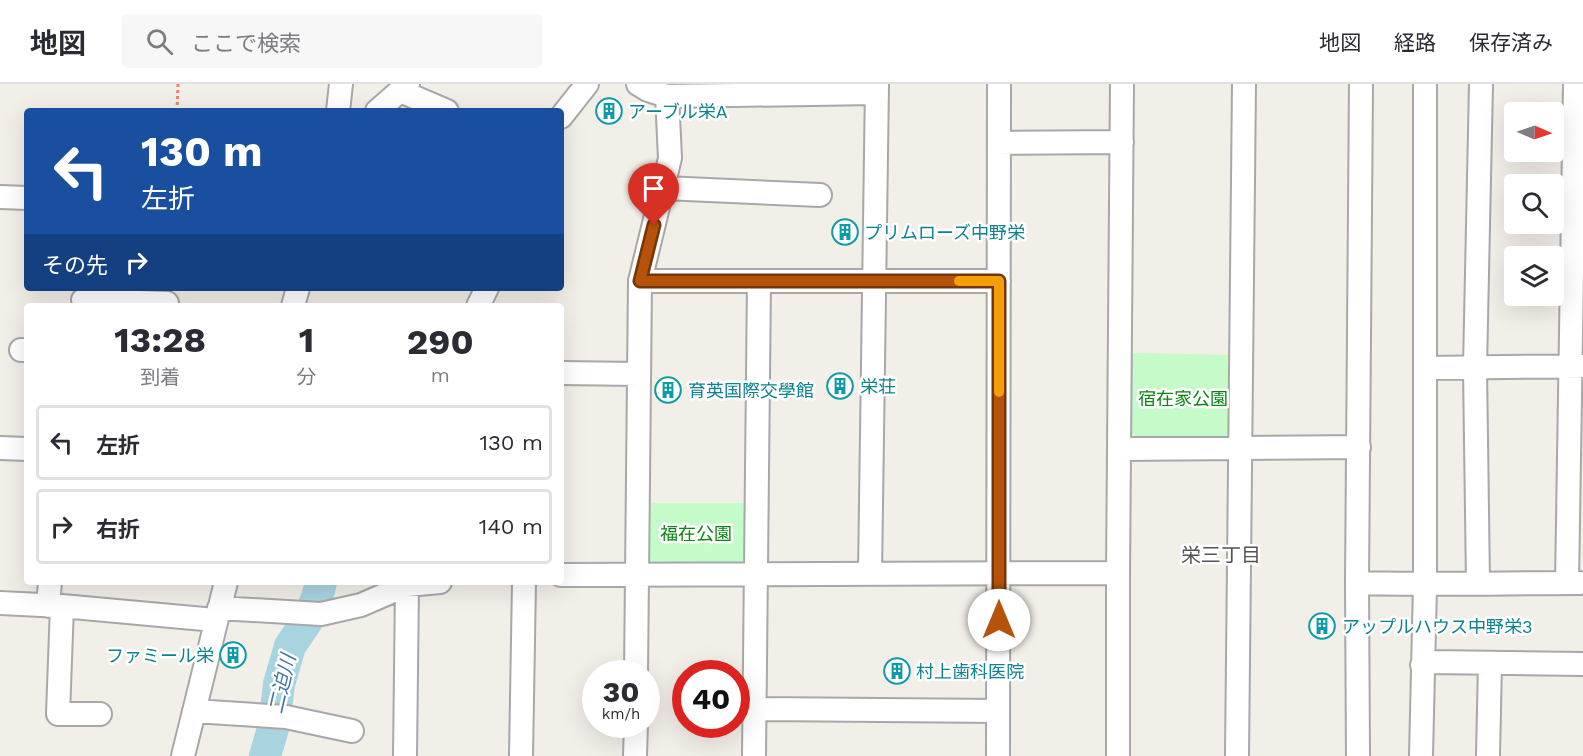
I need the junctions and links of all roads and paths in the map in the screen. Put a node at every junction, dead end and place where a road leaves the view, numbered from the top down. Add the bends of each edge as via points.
1 (178, 84) edge
2 (341, 84) edge
3 (587, 84) edge
4 (999, 84) edge
5 (1122, 84) edge
6 (1244, 84) edge
7 (1361, 84) edge
8 (1425, 84) edge
9 (1481, 84) edge
10 (1575, 84) edge
11 (404, 87) edge
12 (877, 88) edge
13 (651, 89) edge
14 (177, 108) edge
15 (338, 108) edge
16 (380, 108) edge
17 (442, 108) edge
18 (564, 113) edge
19 (1122, 142) junction
20 (999, 143) junction
21 (664, 188) junction
22 (820, 195) dead end
23 (0, 197) edge
24 (24, 198) edge
25 (1578, 220) edge
26 (640, 281) junction
27 (759, 281) junction
28 (874, 281) junction
29 (999, 281) junction
30 (168, 299) edge
31 (83, 300) dead end
32 (1576, 366) edge
33 (1425, 368) junction
34 (1475, 368) junction
35 (564, 373) edge
36 (639, 374) junction
37 (1359, 447) junction
38 (0, 448) edge
39 (1240, 448) junction
40 (24, 449) edge
41 (1119, 449) junction
42 (1118, 573) junction
43 (756, 574) junction
44 (870, 574) junction
45 (999, 574) junction
46 (564, 575) edge
47 (636, 575) junction
48 (1357, 583) junction
49 (1478, 583) junction
50 (1575, 583) edge
51 (51, 585) edge
52 (225, 585) edge
53 (407, 585) joint
54 (524, 585) edge
55 (1425, 585) junction
56 (0, 603) edge
57 (55, 606) junction
58 (217, 614) junction
59 (636, 660) edge
60 (1490, 663) junction
61 (1583, 664) edge
62 (1422, 665) junction
63 (755, 709) junction
64 (194, 711) junction
65 (998, 711) junction
66 (100, 714) dead end
67 (352, 731) dead end
68 (636, 738) edge
69 (183, 756) edge
70 (405, 756) edge
71 (521, 756) edge
72 (635, 756) edge
73 (754, 756) edge
74 (998, 756) edge
75 (1118, 756) edge
76 (1237, 756) edge
77 (1358, 756) edge
78 (1421, 756) edge
79 (1488, 756) edge

1 - 14 path
2 - 15 street
3 - 18 street
4 - 20 street
5 - 19 street
6 - 39 street
7 - 37 street
8 - 33 street
9 - 34 street
10 - 25 street
11 - 16 street
11 - 17 street
12 - 13 street
12 - 28 street
13 - 21 street via 670,158
19 - 20 street
19 - 41 street
20 - 29 street
21 - 22 street
21 - 26 street
23 - 24 street
25 - 32 street
26 - 27 street
26 - 36 street
27 - 28 street
27 - 43 street
28 - 29 street
28 - 44 street
29 - 45 street
30 - 31 street
32 - 34 street
32 - 50 street
33 - 34 street
33 - 55 street
34 - 49 street
35 - 36 street
36 - 47 street
37 - 39 street
37 - 48 street
38 - 40 street
39 - 41 street
39 - 76 street
41 - 42 street
42 - 45 street
42 - 75 street
43 - 44 street
43 - 47 street
43 - 63 street
44 - 45 street
45 - 65 street
46 - 47 street
47 - 59 street
48 - 55 street
48 - 77 street
49 - 50 street
49 - 55 street
51 - 57 street
52 - 58 street
53 - 58 street via 361,605 313,614
53 - 70 street
54 - 71 street
55 - 62 street
56 - 57 street
57 - 58 street
57 - 66 street via 58,714
58 - 64 street
60 - 61 street
60 - 62 street
60 - 79 street
62 - 78 street
63 - 65 street
63 - 73 street
64 - 67 street via 278,716
64 - 69 street
65 - 74 street
68 - 72 street

